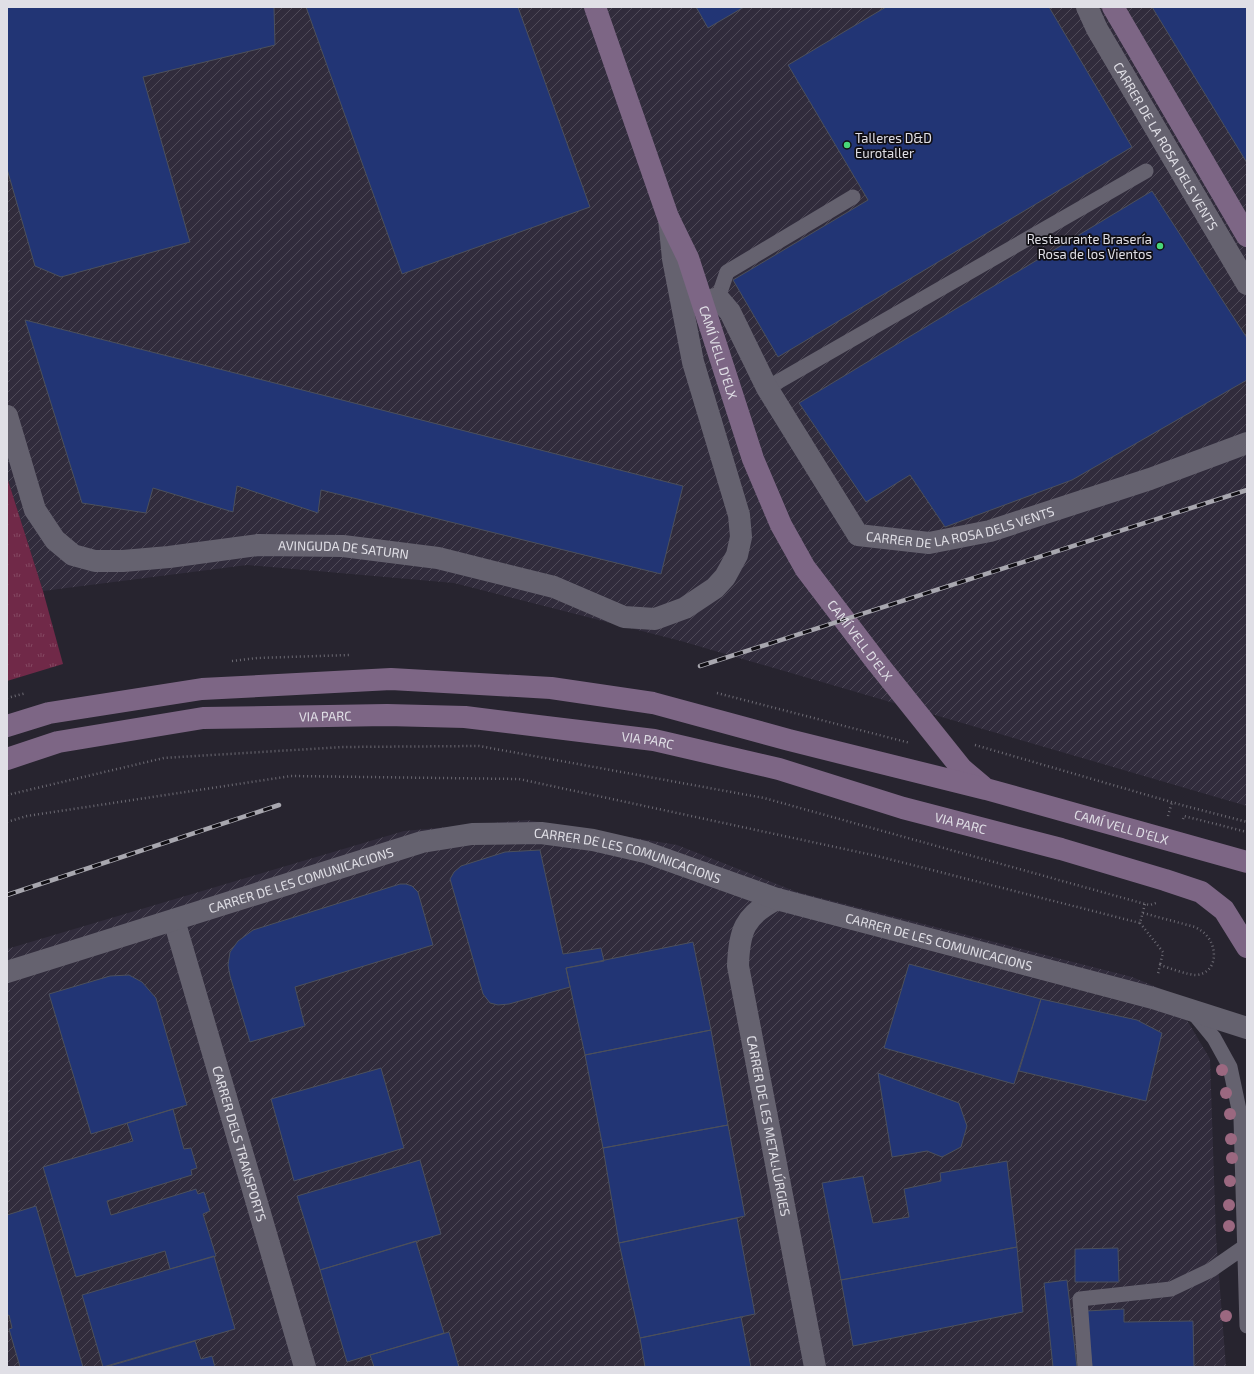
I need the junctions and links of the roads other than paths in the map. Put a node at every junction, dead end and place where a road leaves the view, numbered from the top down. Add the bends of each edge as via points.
1 (595, 7) edge
2 (1087, 7) edge
3 (1113, 7) edge
4 (1146, 171) dead end
5 (853, 197) dead end
6 (669, 219) junction
7 (1247, 236) edge
8 (1247, 284) edge
9 (710, 301) junction
10 (766, 388) junction
11 (7, 416) edge
12 (1247, 442) edge
13 (737, 555) joint
14 (7, 726) edge
15 (7, 759) edge
16 (986, 789) junction
17 (1247, 862) edge
18 (777, 899) junction
19 (174, 920) junction
20 (1247, 947) edge
21 (7, 972) edge
22 (1190, 1010) junction
23 (1247, 1028) edge
24 (1246, 1246) edge
25 (1247, 1326) edge
26 (306, 1367) edge
27 (815, 1367) edge
28 (1085, 1367) edge

1 - 6 main road, CAMÍ VELL D'ELX
2 - 8 street, CARRER DE LA ROSA DELS VENTS via 1101,36
3 - 7 main road, CARRER DE LA ROSA DELS VENTS
4 - 10 lane
5 - 9 lane via 727,272
6 - 9 main road, CAMÍ VELL D'ELX
6 - 13 street, CAMÍ VELL D'ELX via 673,259 693,362 739,515 741,537
9 - 10 street, CARRER DE LA ROSA DELS VENTS via 730,312
9 - 16 main road, CAMÍ VELL D'ELX via 753,460 786,536 805,568 922,720 962,769
10 - 12 street, CARRER DE LA ROSA DELS VENTS via 858,535 866,536 929,543 990,531 1150,479
11 - 13 street, AVINGUDA DE SATURN via 35,510 55,540 73,555 95,561 169,557 258,545 343,546 438,558 554,588 624,617 655,619 685,608 715,588 725,577
14 - 16 main road via 49,713 202,689 391,679 551,688 653,703
15 - 20 main road, VIA PARC via 58,742 203,718 387,715 465,717 654,740 779,769 903,808 1061,850 1201,892 1224,910
16 - 17 main road, CAMÍ VELL D'ELX
18 - 19 street, CARRER DE LES COMUNICACIONS via 645,852 594,840 541,833 472,834 422,842
18 - 22 street, CARRER DE LES COMUNICACIONS
18 - 27 street, CARRER DE LES METAL·LÚRGIES via 758,911 742,931 738,966
19 - 21 street, CARRER DE LES COMUNICACIONS
19 - 26 street, CARRER DELS TRANSPORTS
22 - 23 street, CARRER DE LES COMUNICACIONS
22 - 24 lane via 1214,1038 1230,1067 1241,1119
24 - 25 lane
24 - 28 lane via 1211,1270 1172,1289 1080,1299

